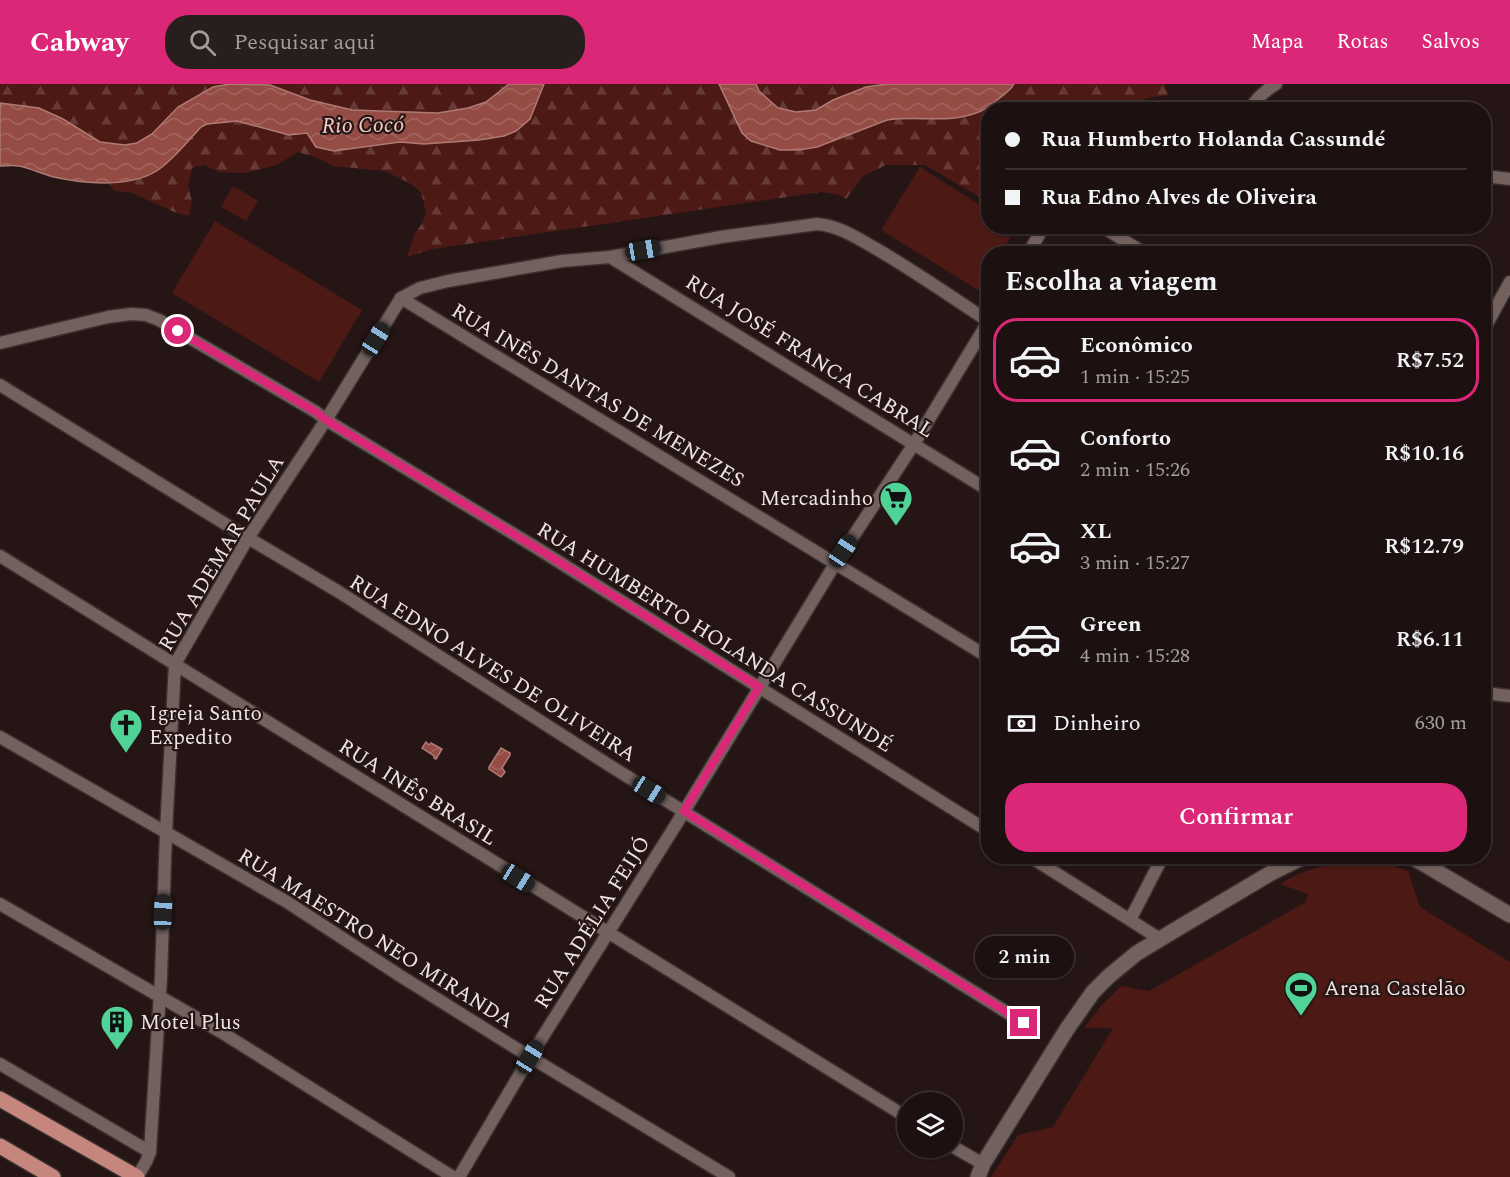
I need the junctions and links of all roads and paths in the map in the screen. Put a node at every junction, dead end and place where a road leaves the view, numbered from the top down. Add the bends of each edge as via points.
1 (1276, 84) edge
2 (1254, 102) edge
3 (1491, 177) edge
4 (1510, 179) edge
5 (1114, 234) edge
6 (1133, 246) edge
7 (610, 256) junction
8 (1510, 282) edge
9 (401, 298) junction
10 (981, 316) edge
11 (1491, 316) edge
12 (981, 333) edge
13 (0, 343) edge
14 (0, 385) edge
15 (326, 420) junction
16 (915, 444) junction
17 (981, 486) edge
18 (248, 538) junction
19 (0, 556) edge
20 (835, 564) junction
21 (981, 653) edge
22 (175, 664) junction
23 (759, 687) junction
24 (1491, 694) edge
25 (1510, 696) edge
26 (0, 737) edge
27 (684, 811) junction
28 (981, 827) edge
29 (166, 832) junction
30 (1042, 864) edge
31 (1159, 864) edge
32 (1289, 864) edge
33 (1426, 864) edge
34 (0, 904) edge
35 (1510, 915) edge
36 (1130, 920) junction
37 (608, 933) junction
38 (1160, 939) junction
39 (160, 996) junction
40 (1024, 1023) dead end
41 (530, 1057) junction
42 (0, 1064) edge
43 (0, 1099) edge
44 (897, 1111) edge
45 (0, 1146) edge
46 (150, 1152) junction
47 (963, 1156) edge
48 (980, 1171) edge
49 (53, 1177) edge
50 (137, 1177) edge
51 (453, 1177) edge
52 (459, 1177) edge
53 (729, 1177) edge
54 (969, 1177) edge

1 - 2 street
3 - 4 street
5 - 6 street
7 - 9 street via 448,281
7 - 10 street via 807,224 828,225 904,266
7 - 16 street, RUA JOSÉ FRANCA CABRAL
8 - 11 street
9 - 15 street, RUA ADEMAR PAULA
9 - 20 street, RUA INÊS DANTAS DE MENEZES
12 - 16 street, RUA ADÉLIA FEIJÓ
13 - 15 street, RUA HUMBERTO HOLANDA CASSUNDÉ via 108,317 146,315
14 - 18 street, RUA EDNO ALVES DE OLIVEIRA
15 - 18 street, RUA ADEMAR PAULA
15 - 23 street, RUA HUMBERTO HOLANDA CASSUNDÉ
16 - 17 street, RUA JOSÉ FRANCA CABRAL
16 - 20 street, RUA ADÉLIA FEIJÓ
18 - 22 street, RUA ADEMAR PAULA
18 - 27 street, RUA EDNO ALVES DE OLIVEIRA
19 - 22 street, RUA INÊS BRASIL
20 - 21 street, RUA INÊS DANTAS DE MENEZES
20 - 23 street, RUA ADÉLIA FEIJÓ
22 - 29 street, RUA ADEMAR PAULA
22 - 37 street, RUA INÊS BRASIL
23 - 27 street, RUA ADÉLIA FEIJÓ
23 - 28 street, RUA HUMBERTO HOLANDA CASSUNDÉ
24 - 25 street
26 - 29 street, RUA MAESTRO NEO MIRANDA
27 - 37 street, RUA ADÉLIA FEIJÓ
27 - 40 street, RUA EDNO ALVES DE OLIVEIRA
29 - 39 street, RUA ADEMAR PAULA
29 - 41 street, RUA MAESTRO NEO MIRANDA via 287,902
30 - 36 street
31 - 36 street
32 - 38 street
33 - 35 street
34 - 39 street
36 - 38 street
37 - 41 street, RUA ADÉLIA FEIJÓ
37 - 44 street, RUA INÊS BRASIL
38 - 48 street via 1118,968 1093,992 1066,1029
39 - 46 street, RUA ADEMAR PAULA
39 - 51 street
41 - 52 street, RUA ADÉLIA FEIJÓ
41 - 53 street, RUA MAESTRO NEO MIRANDA
42 - 46 street
43 - 50 main road
45 - 49 main road
46 - 50 street, RUA ADEMAR PAULA
47 - 48 street
48 - 54 street

